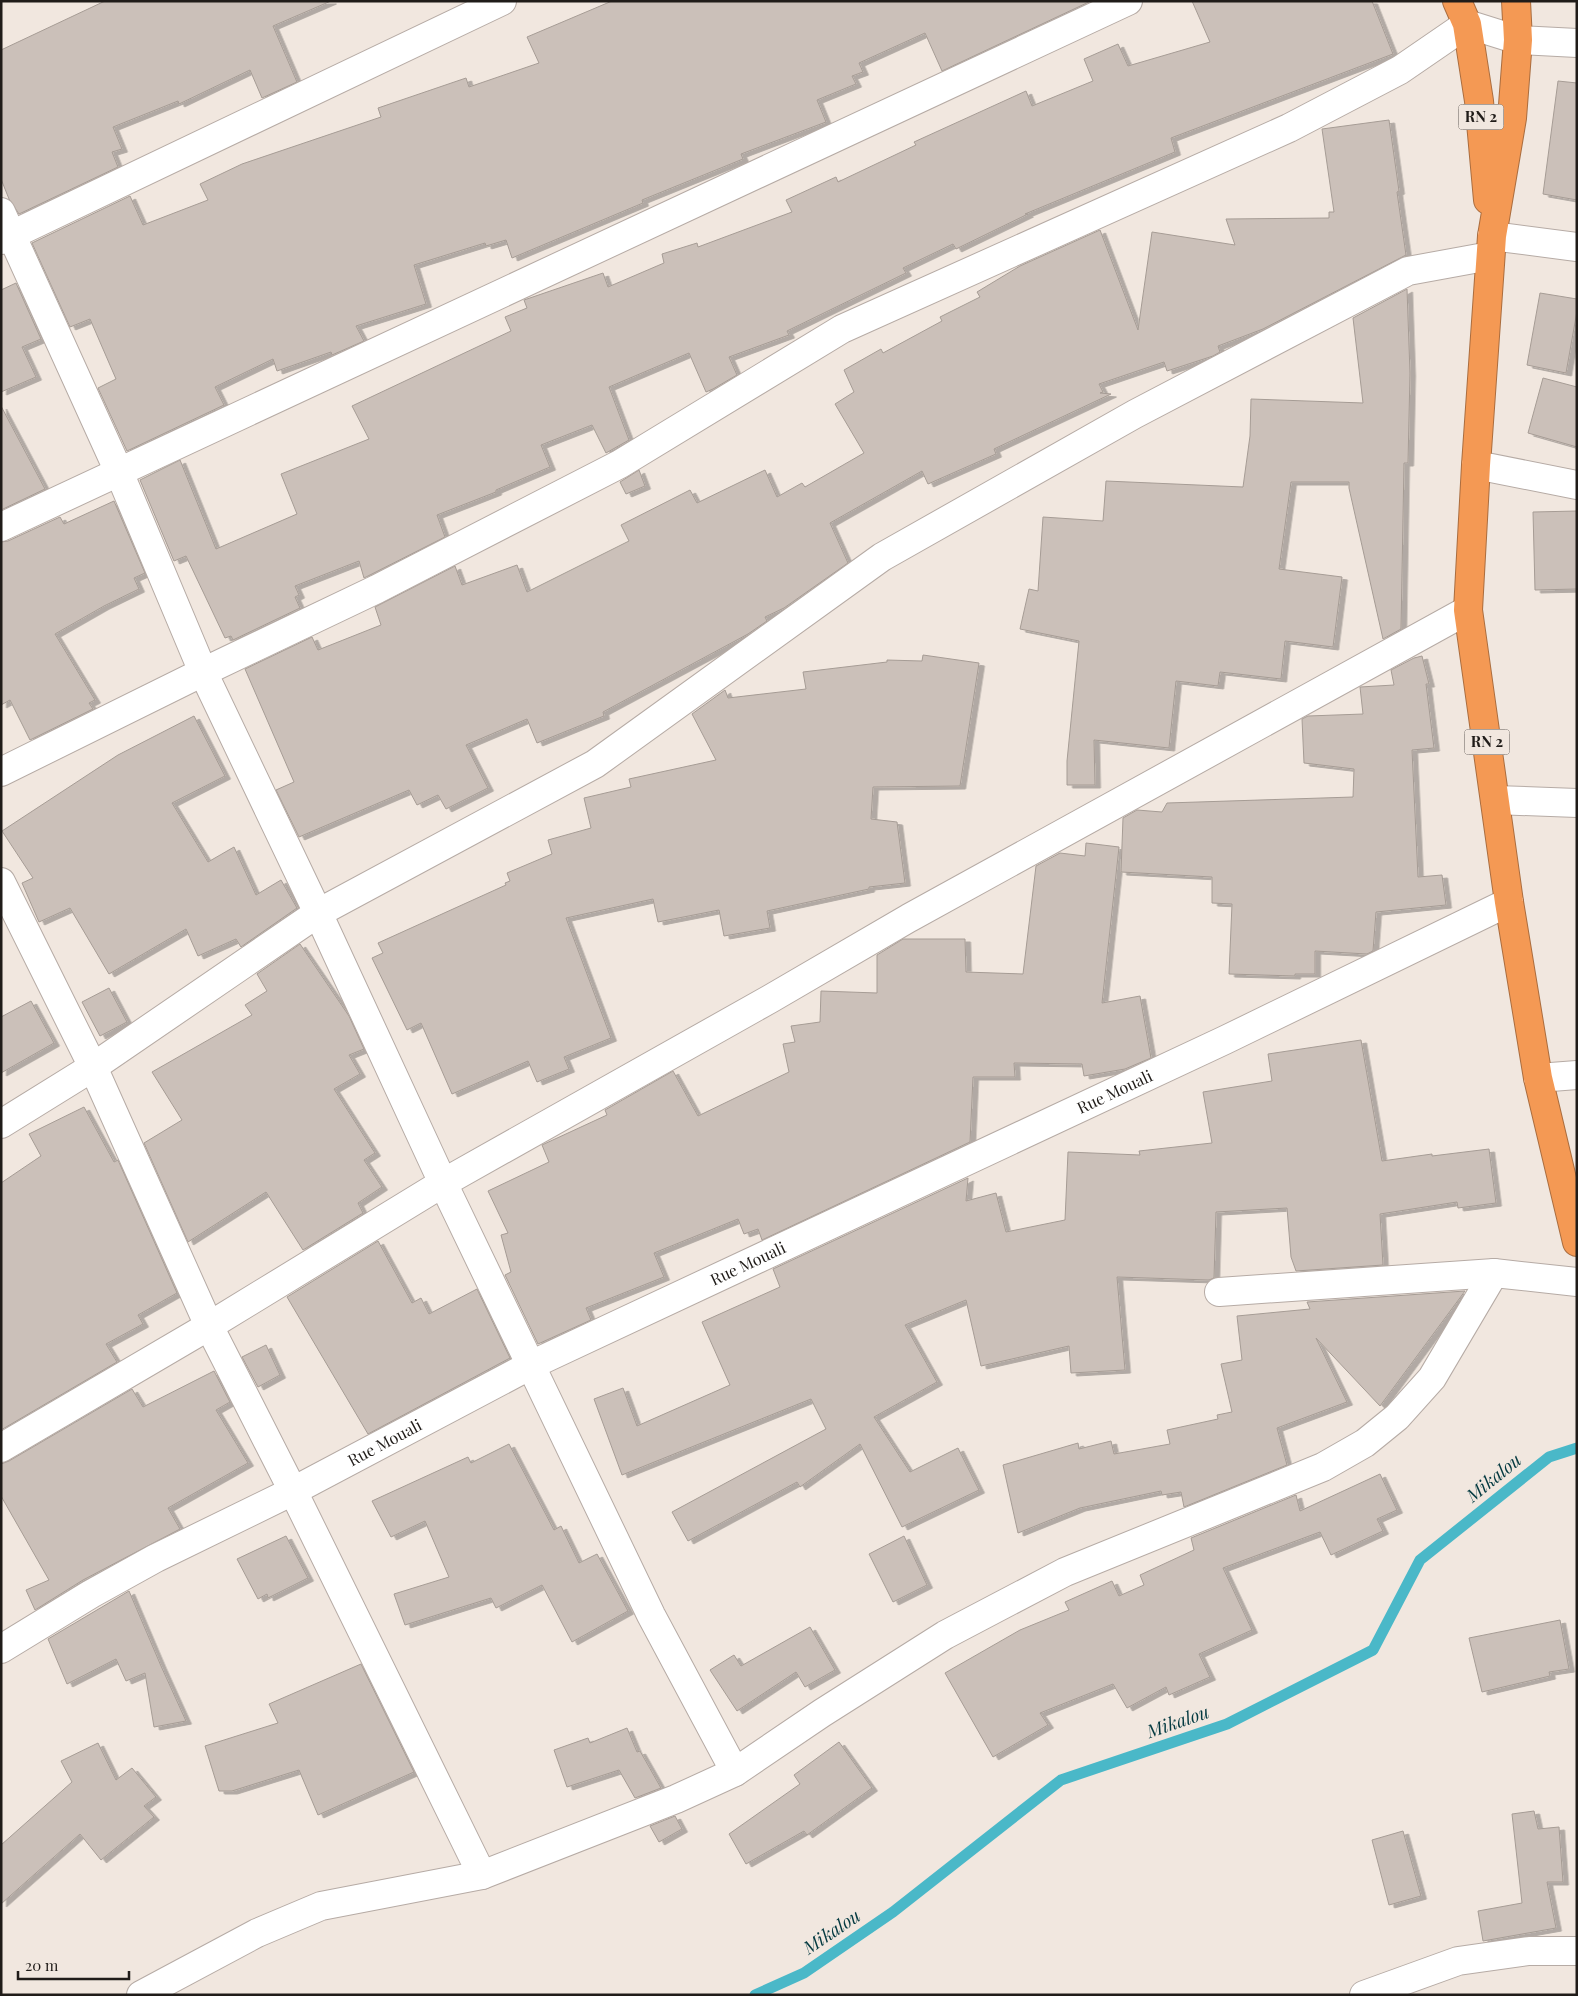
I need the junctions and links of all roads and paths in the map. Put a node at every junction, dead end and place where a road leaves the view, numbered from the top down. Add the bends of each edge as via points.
1 (502, 1) edge
2 (1128, 1) edge
3 (1516, 1) edge
4 (1462, 13) edge
5 (1518, 40) junction
6 (1577, 43) edge
7 (5, 229) edge
8 (1491, 246) junction
9 (1577, 247) edge
10 (1476, 465) junction
11 (119, 472) junction
12 (1577, 485) edge
13 (1, 527) edge
14 (1468, 610) junction
15 (203, 672) junction
16 (1, 772) edge
17 (1495, 800) junction
18 (1577, 803) edge
19 (1, 882) edge
20 (1509, 902) junction
21 (318, 913) junction
22 (93, 1067) junction
23 (1577, 1075) edge
24 (1538, 1078) junction
25 (1, 1124) edge
26 (443, 1183) junction
27 (1577, 1242) edge
28 (1494, 1273) junction
29 (1577, 1282) edge
30 (1219, 1292) dead end
31 (209, 1326) junction
32 (531, 1365) junction
33 (1, 1448) edge
34 (293, 1491) junction
35 (1, 1650) edge
36 (735, 1772) junction
37 (482, 1875) junction
38 (1577, 1951) edge
39 (141, 1995) edge
40 (1364, 1995) edge

1 - 7 street
2 - 11 street
3 - 5 highway, RN 2
4 - 5 street
4 - 8 highway, RN 2 via 1479,101
4 - 15 street via 1400,70 1289,128 842,329 620,464 377,589
5 - 6 street
5 - 8 highway, RN 2 via 1512,118
7 - 11 street
8 - 9 street
8 - 10 highway, RN 2
8 - 21 street via 1408,271 1127,419 882,556 595,764
10 - 12 street
10 - 14 highway, RN 2
11 - 13 street
11 - 15 street
14 - 17 highway, RN 2
14 - 26 street via 909,918
15 - 16 street
15 - 21 street
17 - 18 street
17 - 20 highway, RN 2
19 - 22 street
20 - 24 highway, RN 2
20 - 32 street, Rue Mouali via 1224,1040
21 - 22 street
21 - 26 street
22 - 25 street
22 - 31 street
23 - 24 street
24 - 27 highway, RN 2
26 - 31 street
26 - 32 street
28 - 29 street
28 - 30 street
28 - 36 street via 1432,1378 1397,1417 1365,1443 1323,1467 1065,1572 1017,1596 945,1635 822,1712
31 - 33 street
31 - 34 street
32 - 34 street, Rue Mouali
32 - 36 street via 651,1615
34 - 35 street, Rue Mouali via 156,1558
34 - 37 street
36 - 37 street via 626,1820
37 - 39 street via 321,1906 258,1933
38 - 40 street via 1529,1951 1458,1961

